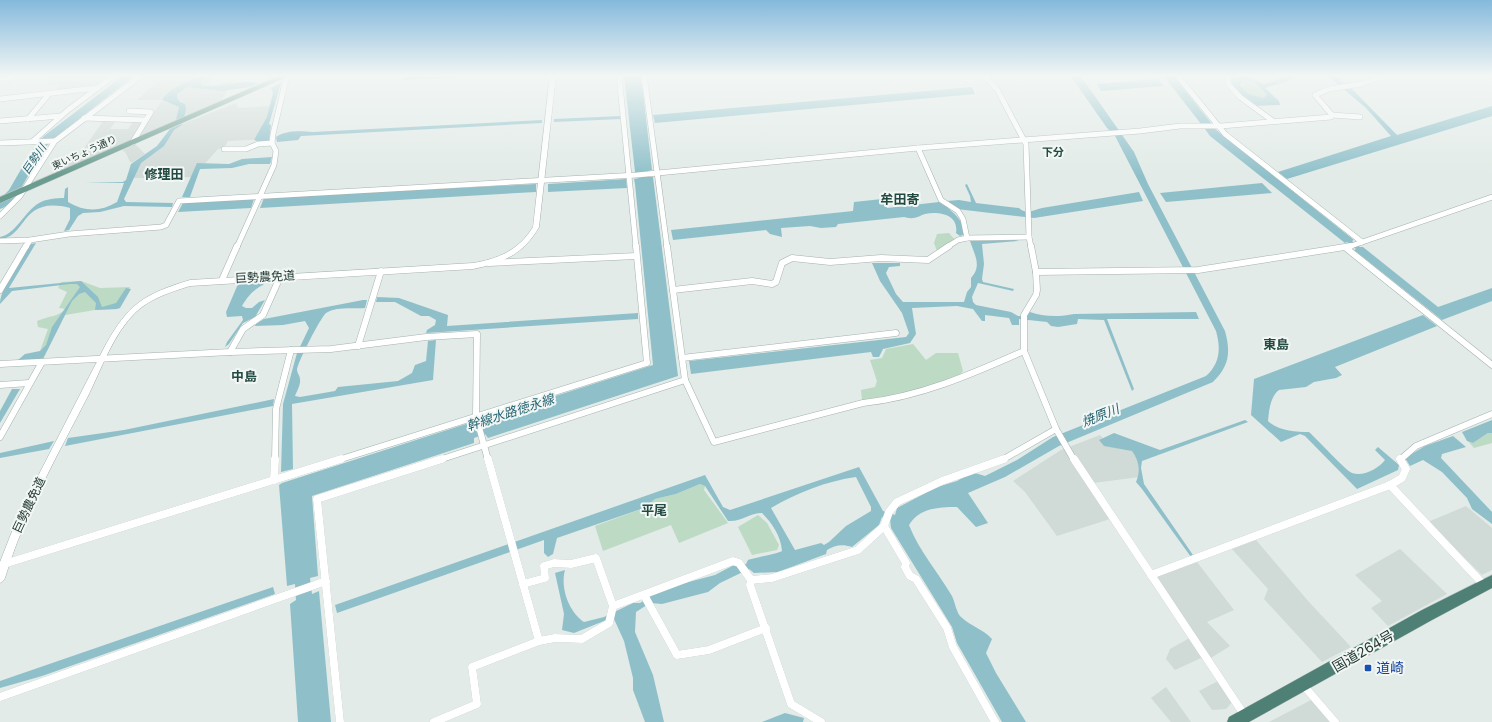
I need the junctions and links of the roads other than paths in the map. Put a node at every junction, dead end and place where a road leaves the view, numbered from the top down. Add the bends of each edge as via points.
1 (37, 109) edge
2 (71, 109) edge
3 (96, 109) edge
4 (210, 109) edge
5 (277, 109) edge
6 (549, 109) edge
7 (623, 109) edge
8 (648, 109) edge
9 (1008, 109) edge
10 (1203, 109) edge
11 (1256, 109) edge
12 (1326, 109) edge
13 (129, 111) dead end
14 (1332, 115) junction
15 (61, 116) junction
16 (1360, 117) dead end
17 (84, 118) junction
18 (28, 119) junction
19 (146, 120) junction
20 (0, 121) edge
21 (1273, 121) junction
22 (1217, 126) junction
23 (1025, 140) junction
24 (33, 141) junction
25 (55, 141) junction
26 (0, 143) edge
27 (132, 143) junction
28 (272, 143) junction
29 (918, 148) junction
30 (224, 149) dead end
31 (657, 173) junction
32 (630, 176) junction
33 (542, 180) junction
34 (25, 190) junction
35 (261, 196) junction
36 (1492, 197) edge
37 (0, 200) edge
38 (0, 216) edge
39 (967, 238) junction
40 (1029, 238) junction
41 (30, 240) junction
42 (0, 241) edge
43 (1360, 243) junction
44 (1348, 247) junction
45 (636, 256) junction
46 (489, 263) junction
47 (381, 271) junction
48 (1036, 272) junction
49 (280, 277) junction
50 (222, 280) junction
51 (0, 290) edge
52 (673, 290) junction
53 (896, 333) dead end
54 (358, 346) junction
55 (294, 350) junction
56 (1024, 351) junction
57 (230, 352) junction
58 (104, 358) junction
59 (682, 358) junction
60 (42, 362) junction
61 (0, 364) edge
62 (1492, 366) edge
63 (685, 380) junction
64 (29, 383) junction
65 (0, 386) edge
66 (1492, 414) edge
67 (476, 418) junction
68 (1056, 429) junction
69 (0, 437) edge
70 (482, 442) junction
71 (274, 480) junction
72 (1390, 485) junction
73 (885, 523) junction
74 (4, 564) junction
75 (1151, 575) junction
76 (0, 578) edge
77 (750, 580) junction
78 (326, 581) junction
79 (1488, 583) edge
80 (523, 584) junction
81 (644, 595) junction
82 (612, 608) junction
83 (766, 628) junction
84 (539, 640) junction
85 (1304, 686) junction
86 (0, 697) edge
87 (1240, 719) edge
88 (340, 722) edge
89 (434, 722) edge
90 (821, 722) edge
91 (995, 722) edge
92 (1335, 722) edge

1 - 18 street
2 - 15 street
3 - 17 street
4 - 27 main road, 東いちょう通り
5 - 28 street
6 - 33 street, 巨勢農免道
7 - 32 street
8 - 31 street
9 - 23 street
10 - 22 street
11 - 21 street
12 - 14 street
13 - 19 street via 151,112
14 - 16 street
14 - 21 street
15 - 18 street
15 - 24 street
17 - 19 street
17 - 25 street
18 - 20 street
19 - 27 street
21 - 22 street
22 - 23 street via 1180,126
22 - 43 street
23 - 29 street
23 - 40 street
24 - 25 street
24 - 26 street
25 - 34 street
27 - 34 main road, 東いちょう通り
28 - 30 street via 258,144 246,149
28 - 35 street via 276,151 274,165
29 - 31 street
29 - 39 street via 941,200 958,211 963,219
31 - 32 street
31 - 52 street
32 - 33 street
32 - 45 street
33 - 35 street
33 - 46 street, 巨勢農免道 via 536,227 531,238 521,248
34 - 37 main road, 東いちょう通り
34 - 38 street
35 - 41 street via 179,201 166,225 161,227 69,234
35 - 50 street
36 - 43 street
39 - 40 street
39 - 52 street via 958,240 928,260 881,258 830,262 792,258 782,263 776,282 772,284 752,281
40 - 48 street
41 - 42 street
41 - 51 street
43 - 44 street
44 - 48 street via 1198,270
44 - 62 street
45 - 46 street
45 - 67 street via 647,363
46 - 47 street, 巨勢農免道
47 - 49 street, 巨勢農免道
47 - 54 street
48 - 56 street via 1036,295 1023,318
49 - 50 street, 巨勢農免道
49 - 57 street via 263,315 244,329
50 - 58 street, 巨勢農免道 via 190,283 166,290 143,303 128,317
52 - 59 street
53 - 59 street
54 - 55 street
54 - 67 street via 426,337 477,334
55 - 57 street
55 - 71 street via 276,409
56 - 63 street via 967,376 884,402 863,403 714,442
56 - 68 street
57 - 58 street
58 - 60 street
58 - 74 street, 巨勢農免道 via 22,517
59 - 63 street
60 - 61 street
60 - 64 street
63 - 70 street
64 - 65 street
64 - 69 street
66 - 72 street via 1416,446 1400,459 1406,469 1402,478
67 - 70 street
67 - 71 street
68 - 73 street via 998,462 942,481 897,502
68 - 75 street
70 - 78 street via 317,499
70 - 80 street
71 - 74 street
72 - 75 street
72 - 79 street
73 - 77 street via 858,550 772,578
73 - 91 street via 906,563 905,567 910,576 916,579 947,628 953,648
74 - 76 street, 巨勢農免道
75 - 87 street
77 - 81 street via 739,563 732,561
77 - 83 street
78 - 86 street
78 - 88 street
79 - 85 highway, 国道264号 via 1434,610
80 - 82 street via 545,578 544,566 554,563 571,564 596,558
80 - 84 street
81 - 82 street
81 - 83 street via 677,655 709,650
82 - 84 street via 609,623 582,639
83 - 90 street via 791,704
84 - 89 street via 472,667 477,704
85 - 87 highway, 国道264号
85 - 92 street

